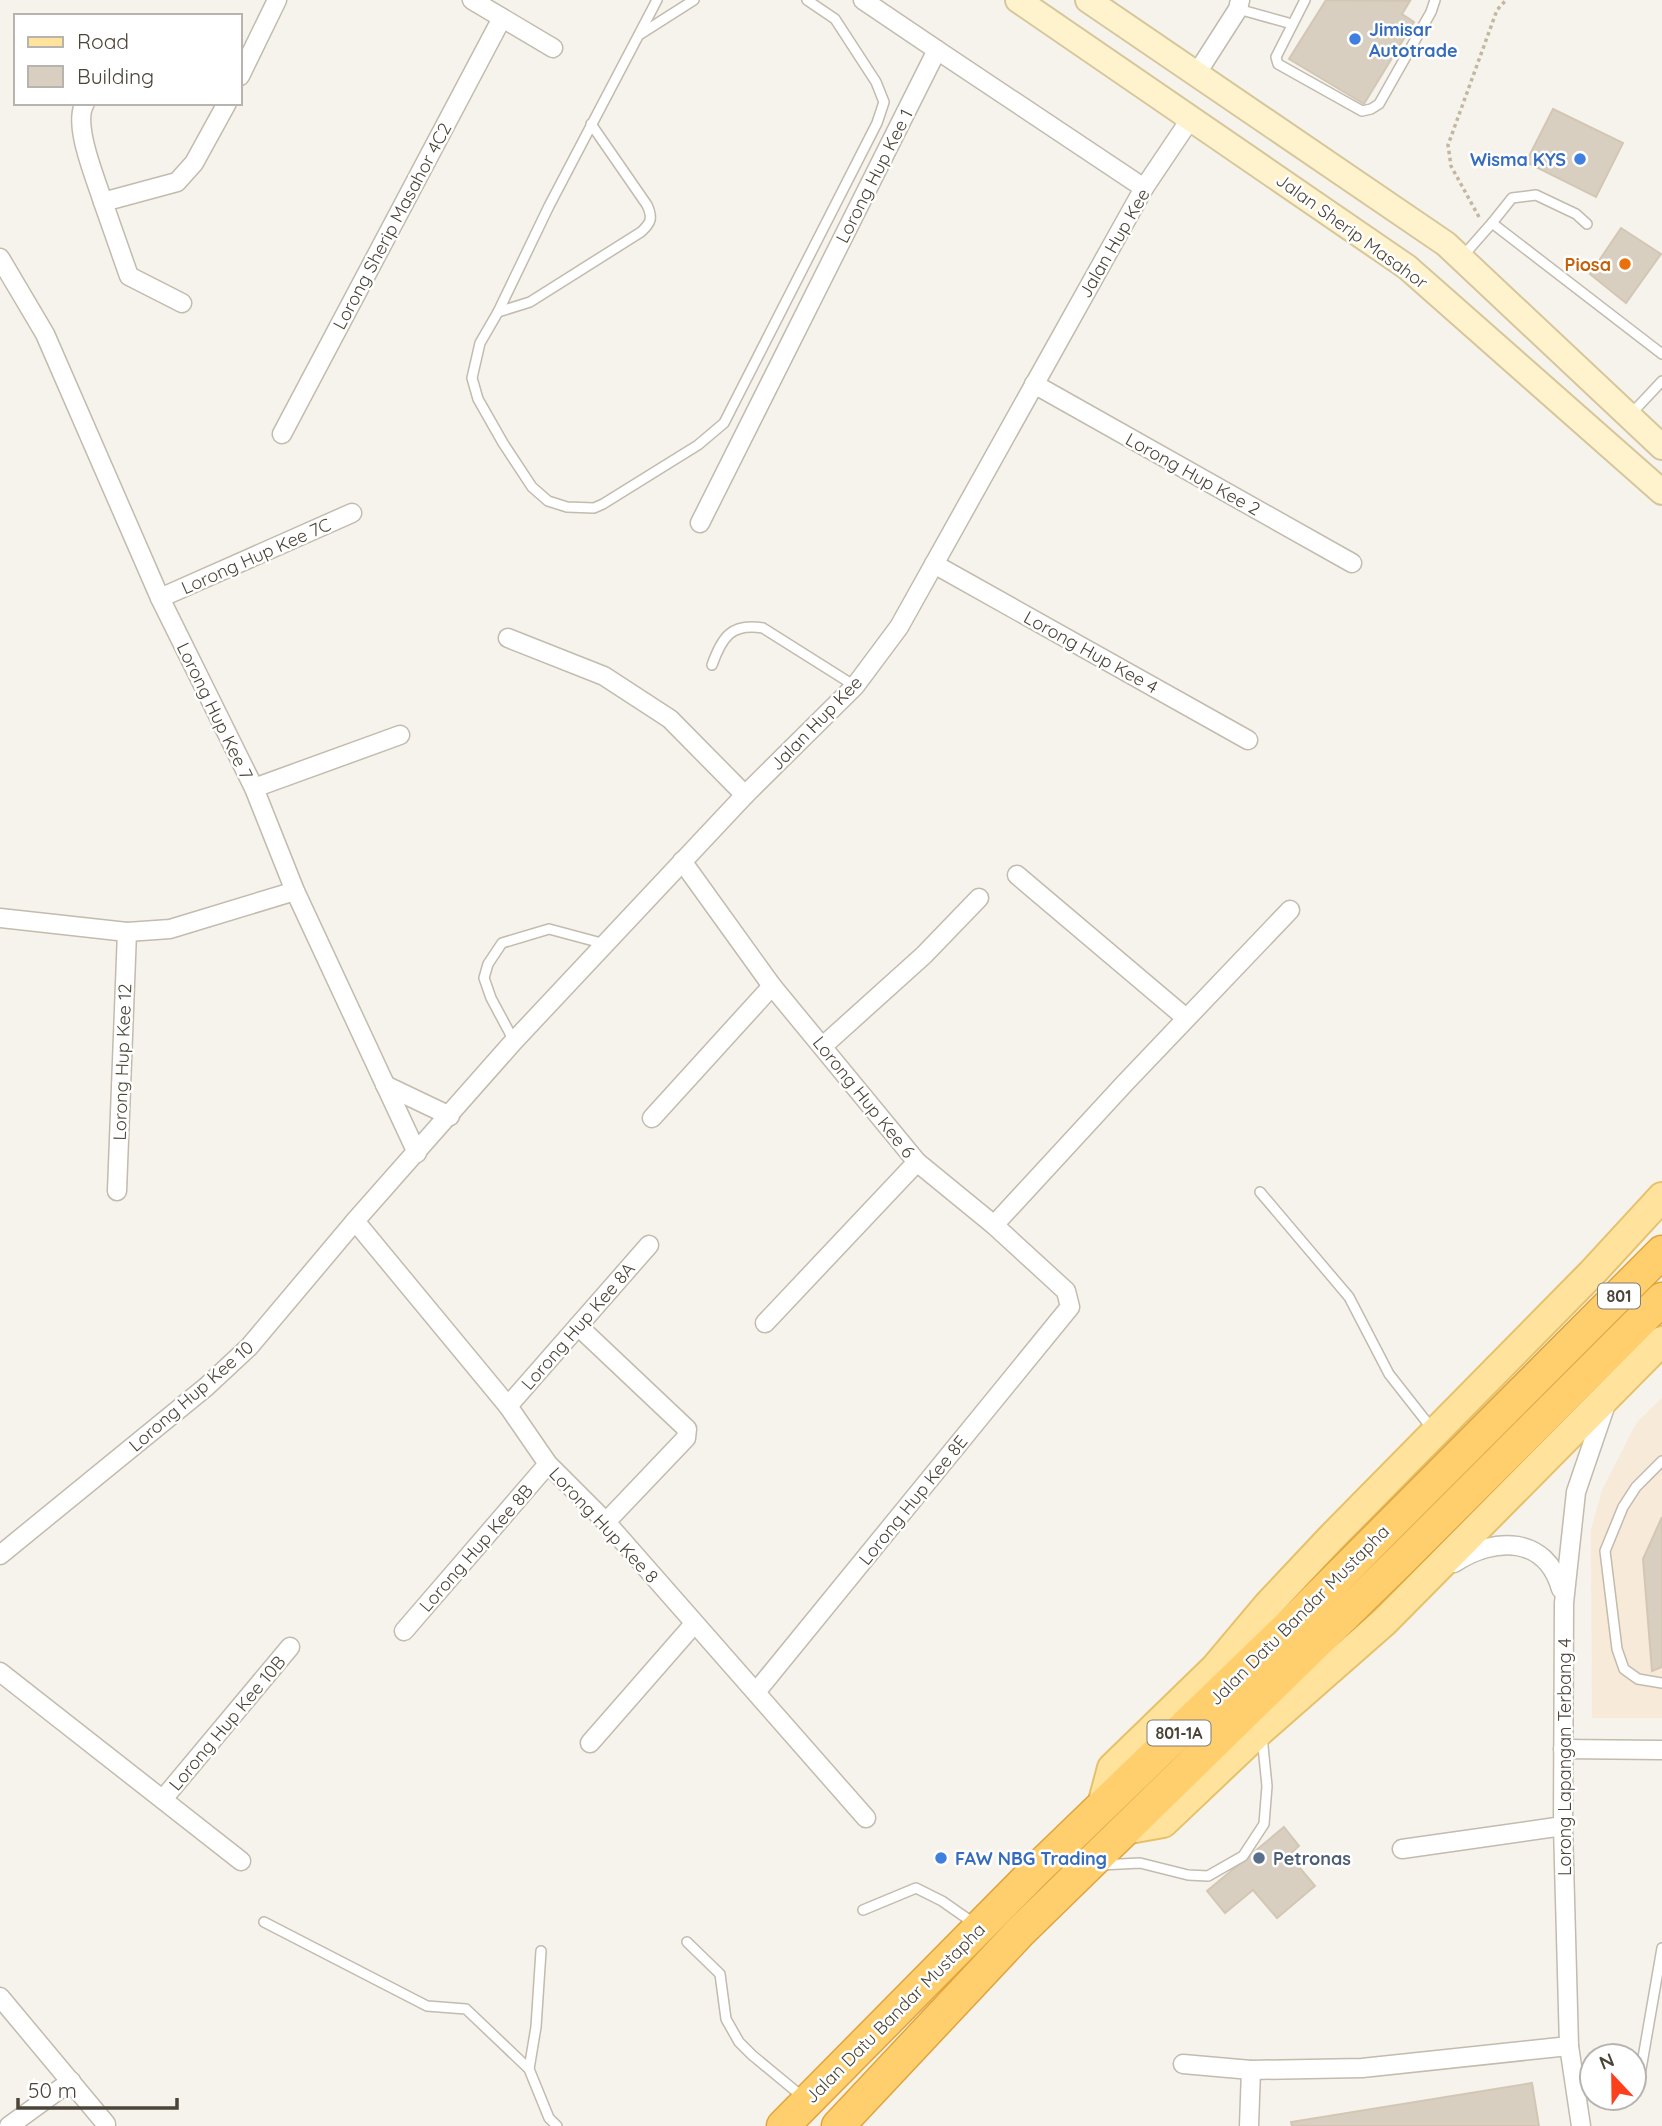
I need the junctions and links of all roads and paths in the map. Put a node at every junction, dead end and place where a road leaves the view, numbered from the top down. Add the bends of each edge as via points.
1 (277, 0) edge
2 (472, 0) edge
3 (657, 0) edge
4 (694, 0) edge
5 (807, 0) edge
6 (863, 0) edge
7 (1018, 0) edge
8 (1088, 0) edge
9 (1305, 0) edge
10 (1435, 0) edge
11 (1506, 0) edge
12 (1239, 4) edge
13 (502, 18) junction
14 (1292, 24) junction
15 (638, 36) junction
16 (552, 48) dead end
17 (937, 50) junction
18 (242, 72) edge
19 (1198, 73) junction
20 (84, 105) edge
21 (226, 105) edge
22 (1191, 118) junction
23 (592, 124) junction
24 (1144, 188) junction
25 (103, 202) junction
26 (1587, 224) dead end
27 (1489, 228) junction
28 (1461, 258) junction
29 (3, 269) edge
30 (182, 303) dead end
31 (498, 312) junction
32 (1662, 354) edge
33 (1662, 381) edge
34 (1034, 384) junction
35 (1630, 415) junction
36 (282, 435) dead end
37 (1662, 447) edge
38 (1662, 492) edge
39 (352, 513) dead end
40 (700, 523) dead end
41 (1352, 563) dead end
42 (934, 564) junction
43 (160, 598) junction
44 (508, 638) dead end
45 (712, 665) dead end
46 (855, 686) junction
47 (400, 735) dead end
48 (1248, 740) dead end
49 (254, 788) junction
50 (745, 795) junction
51 (682, 861) junction
52 (1017, 875) dead end
53 (295, 891) junction
54 (979, 898) dead end
55 (1290, 910) dead end
56 (0, 918) edge
57 (127, 932) junction
58 (605, 944) junction
59 (772, 986) junction
60 (1186, 1018) junction
61 (514, 1041) junction
62 (823, 1046) junction
63 (386, 1085) junction
64 (450, 1116) junction
65 (652, 1118) dead end
66 (417, 1153) junction
67 (917, 1162) junction
68 (117, 1191) dead end
69 (1260, 1192) dead end
70 (1662, 1197) edge
71 (355, 1221) junction
72 (994, 1224) junction
73 (649, 1245) dead end
74 (1662, 1252) edge
75 (1662, 1299) edge
76 (1070, 1307) joint
77 (765, 1323) dead end
78 (578, 1326) junction
79 (1576, 1340) joint
80 (1662, 1341) edge
81 (1609, 1394) junction
82 (508, 1406) junction
83 (1435, 1433) junction
84 (1662, 1461) edge
85 (548, 1464) junction
86 (607, 1522) junction
87 (0, 1555) edge
88 (1425, 1582) junction
89 (1564, 1603) junction
90 (694, 1624) junction
91 (404, 1631) dead end
92 (290, 1647) dead end
93 (0, 1672) edge
94 (1662, 1683) edge
95 (756, 1692) junction
96 (1261, 1730) junction
97 (590, 1743) dead end
98 (1563, 1749) junction
99 (1662, 1750) edge
100 (163, 1799) junction
101 (1101, 1809) junction
102 (866, 1818) dead end
103 (1563, 1826) junction
104 (1124, 1830) junction
105 (1402, 1849) dead end
106 (241, 1861) dead end
107 (1090, 1865) junction
108 (863, 1910) dead end
109 (264, 1922) dead end
110 (979, 1927) junction
111 (687, 1942) dead end
112 (1662, 1948) edge
113 (541, 1951) dead end
114 (0, 1997) edge
115 (1646, 2042) edge
116 (1569, 2046) junction
117 (1183, 2064) dead end
118 (529, 2069) junction
119 (1251, 2070) junction
120 (71, 2081) junction
121 (808, 2101) junction
122 (106, 2124) dead end
123 (9, 2126) edge
124 (556, 2126) edge
125 (783, 2126) edge
126 (838, 2126) edge
127 (1249, 2126) edge
128 (1581, 2126) edge

1 - 18 street
2 - 13 street
3 - 15 lane
4 - 15 lane
5 - 31 lane via 835,19 884,102 724,423 698,445 594,508 548,501 532,487 503,443 478,399 472,378 480,343
6 - 17 street
7 - 22 main road, Jalan Sherip Masahor
8 - 19 main road
9 - 14 lane
10 - 14 lane via 1378,104 1362,111 1278,64 1276,57
11 - 27 path via 1497,9 1448,145 1451,166
12 - 14 lane
12 - 19 street
13 - 16 street
13 - 36 street, Lorong Sherip Masahor 4C2
15 - 23 lane
17 - 24 street
17 - 40 street, Lorong Hup Kee 1
19 - 28 main road
20 - 25 street via 81,128
21 - 25 street via 194,163 177,182
22 - 24 street, Jalan Hup Kee
22 - 38 main road, Jalan Sherip Masahor via 1407,267
23 - 31 lane
23 - 31 lane via 647,205 652,216 649,225 530,302
24 - 34 street, Jalan Hup Kee
25 - 30 street via 129,276
26 - 27 lane via 1536,195 1512,198
27 - 28 lane
27 - 32 lane
28 - 35 main road
29 - 43 street, Lorong Hup Kee 7 via 46,334
33 - 35 lane
34 - 41 street, Lorong Hup Kee 2
34 - 42 street, Jalan Hup Kee
35 - 37 main road
39 - 43 street, Lorong Hup Kee 7C
42 - 46 street, Jalan Hup Kee via 899,627
42 - 48 street, Lorong Hup Kee 4
43 - 49 street, Lorong Hup Kee 7
44 - 50 street via 604,676 670,719
45 - 46 lane via 720,643 734,630 750,626 763,628
46 - 50 street, Jalan Hup Kee
47 - 49 street
49 - 53 street, Lorong Hup Kee 7
50 - 51 street, Jalan Hup Kee
51 - 58 street, Jalan Hup Kee
51 - 59 street, Lorong Hup Kee 6
52 - 60 street
53 - 57 street via 170,929
53 - 63 street, Lorong Hup Kee 7
54 - 62 street
55 - 60 street
56 - 57 street
57 - 68 street, Lorong Hup Kee 12
58 - 61 street, Jalan Hup Kee
58 - 61 lane via 550,929 502,943 484,978
59 - 62 street, Lorong Hup Kee 6
59 - 65 street
60 - 72 street
61 - 64 street, Jalan Hup Kee
62 - 67 street, Lorong Hup Kee 6
63 - 64 street
63 - 66 street, Lorong Hup Kee 7
64 - 66 street, Jalan Hup Kee
66 - 71 street, Lorong Hup Kee 10
67 - 72 street, Lorong Hup Kee 6
67 - 77 street
69 - 83 lane via 1349,1297 1389,1374
70 - 83 main road
71 - 82 street, Lorong Hup Kee 8
71 - 87 street, Lorong Hup Kee 10 via 249,1347
72 - 76 street, Lorong Hup Kee 6 via 1066,1291
73 - 78 street, Lorong Hup Kee 8A
74 - 79 highway, 801
75 - 104 highway, Jalan Datu Bandar Mustapha / 801
76 - 95 street, Lorong Hup Kee 8E
78 - 82 street, Lorong Hup Kee 8A
78 - 86 street via 687,1429 686,1438
79 - 101 highway, Jalan Datu Bandar Mustapha / 801-1A
80 - 81 main road
81 - 88 main road
81 - 89 street, Lorong Lapangan Terbang 4 via 1576,1492
82 - 85 street, Lorong Hup Kee 8
83 - 101 main road via 1295,1576 1207,1676 1112,1768
84 - 94 lane via 1623,1507 1605,1551 1617,1649 1624,1669 1639,1679
85 - 86 street, Lorong Hup Kee 8
85 - 91 street, Lorong Hup Kee 8B
86 - 90 street, Lorong Hup Kee 8
88 - 89 street via 1469,1553 1508,1544 1526,1548 1555,1571
88 - 96 main road
89 - 98 street, Lorong Lapangan Terbang 4
90 - 95 street, Lorong Hup Kee 8
90 - 97 street
92 - 100 street, Lorong Hup Kee 10B
93 - 100 street
95 - 102 street, Lorong Hup Kee 8
96 - 104 main road via 1163,1823
96 - 107 lane via 1267,1786 1264,1824 1242,1856 1208,1876 1140,1863
98 - 99 street
98 - 103 street, Lorong Lapangan Terbang 4
100 - 106 street
101 - 110 highway, Jalan Datu Bandar Mustapha / 801-1A
103 - 105 street
103 - 116 street, Lorong Lapangan Terbang 4
104 - 107 highway, Jalan Datu Bandar Mustapha
107 - 126 highway, Jalan Datu Bandar Mustapha via 1020,1932
108 - 110 lane via 916,1888
109 - 118 lane via 427,2007 466,2009
110 - 121 highway, Jalan Datu Bandar Mustapha / 801-1A
111 - 121 lane via 720,1974 726,2019 739,2042
112 - 115 lane
113 - 118 lane
114 - 120 street
116 - 119 street via 1362,2068
116 - 128 street, Lorong Lapangan Terbang 4
117 - 119 street
118 - 124 lane via 548,2118
119 - 127 street
120 - 122 street
120 - 123 street
121 - 125 highway, Jalan Datu Bandar Mustapha / 801-1A

